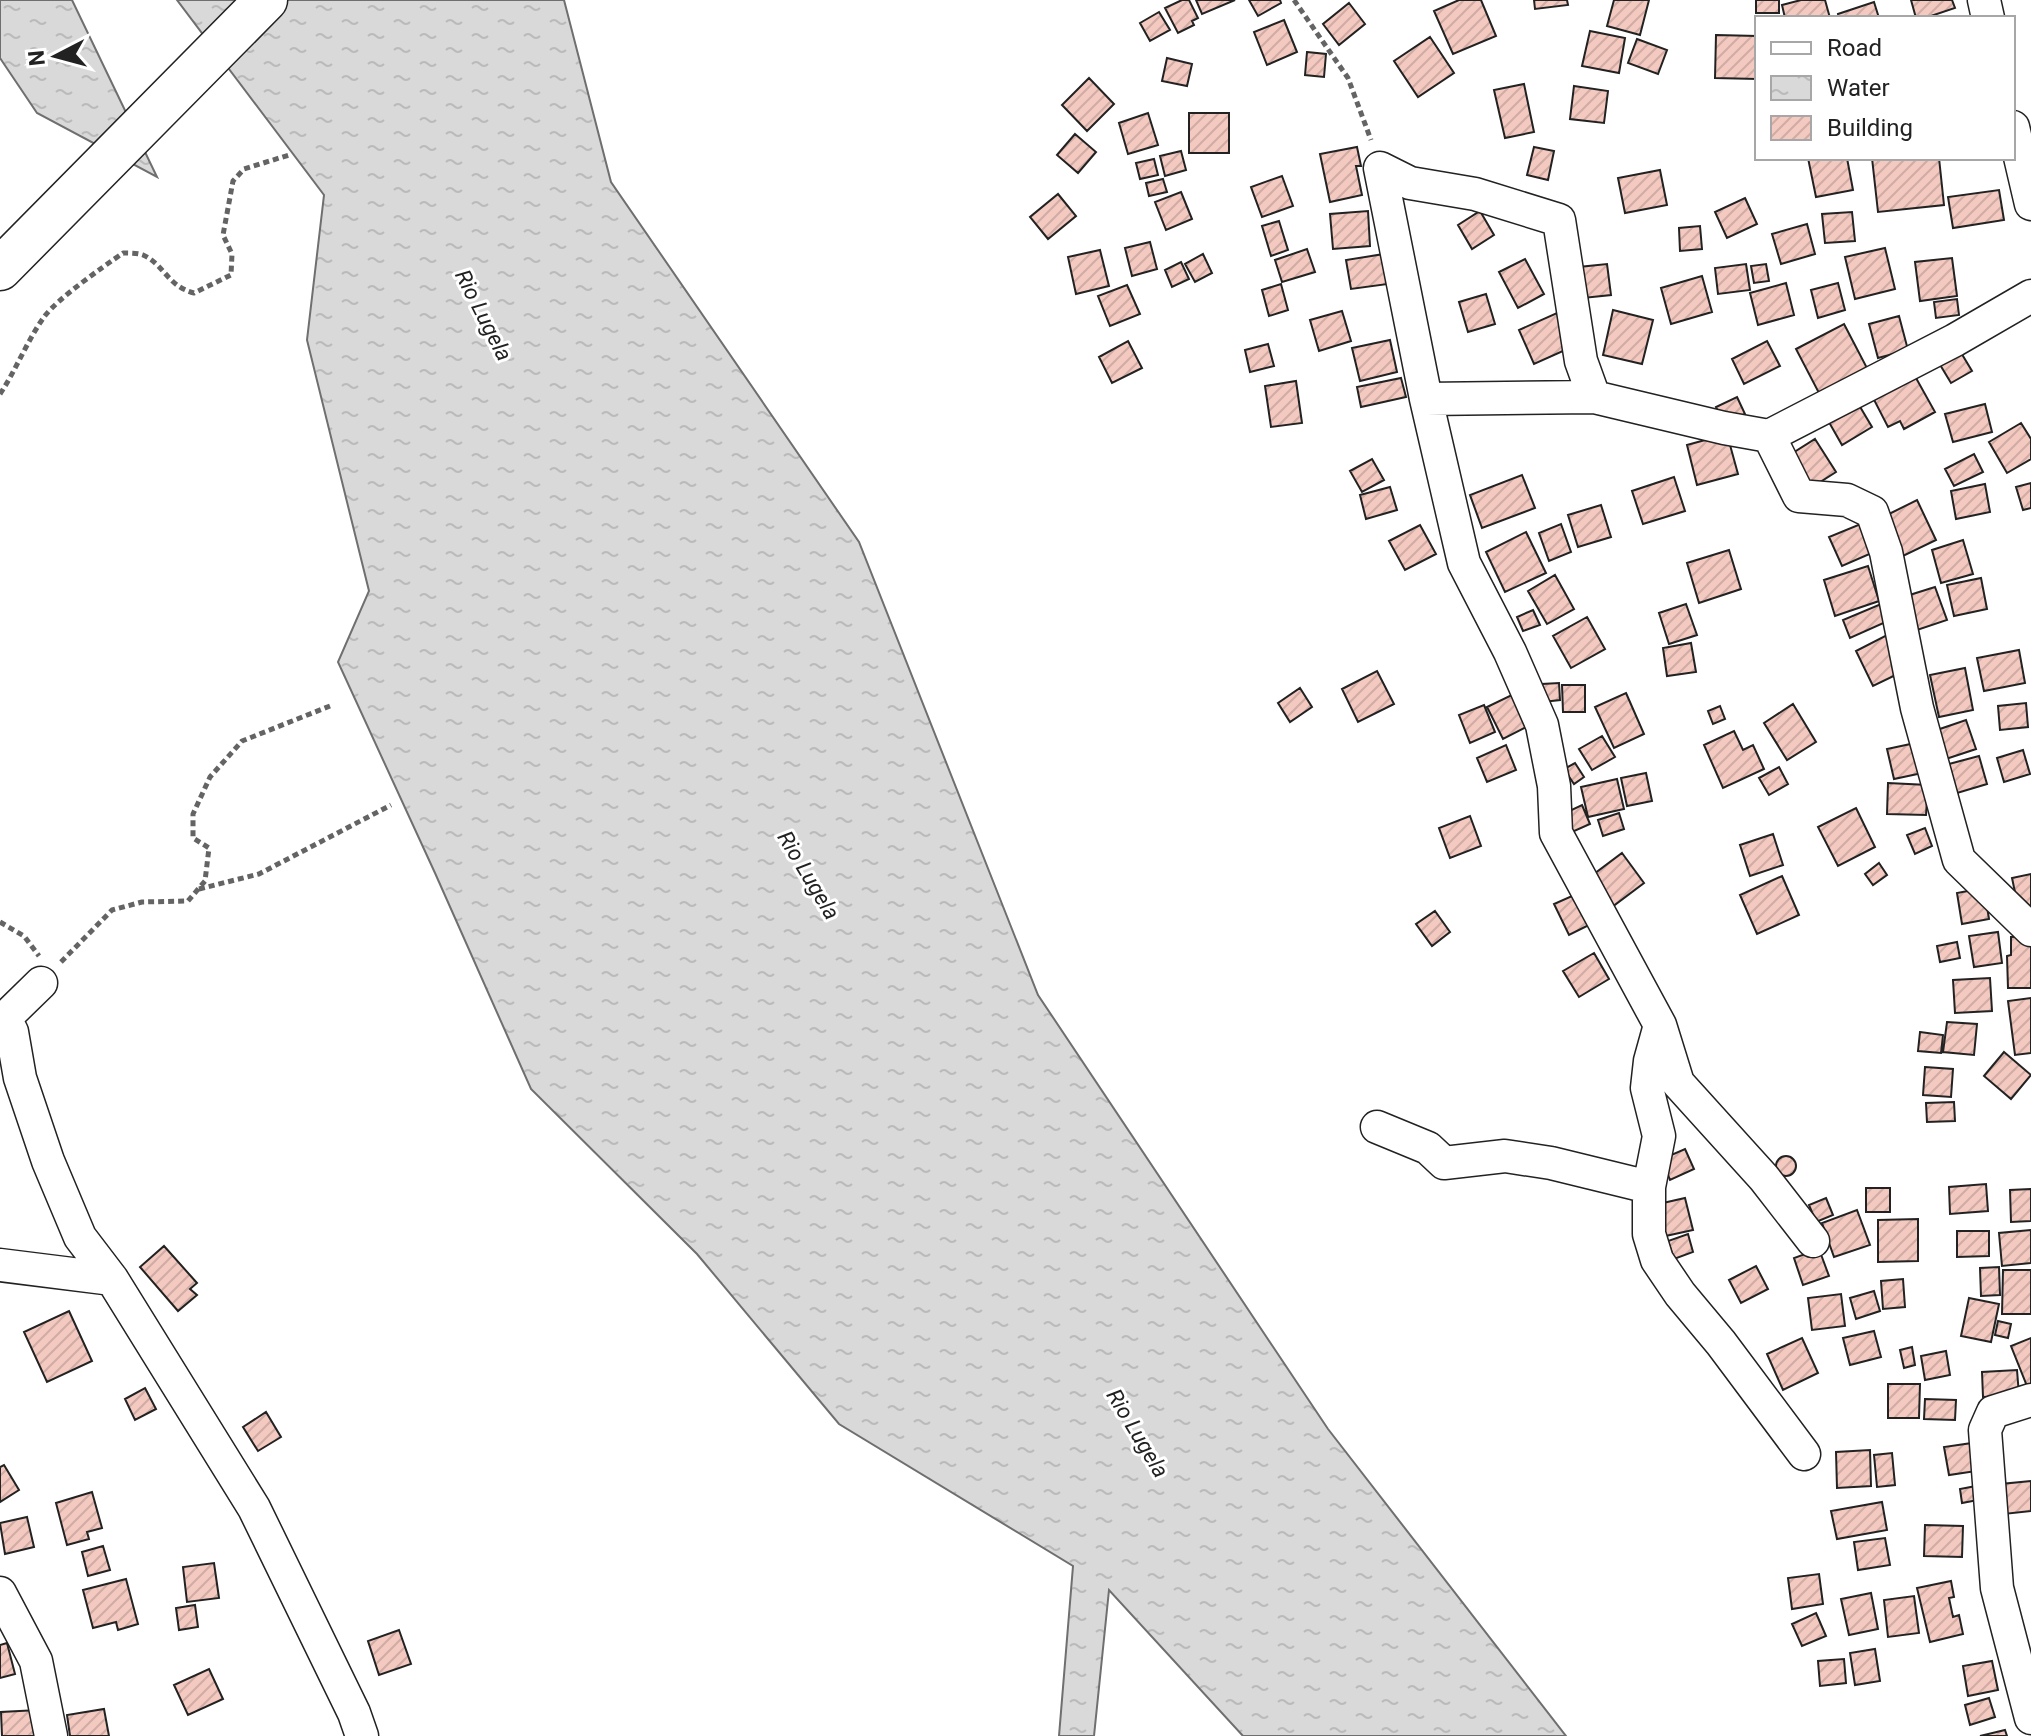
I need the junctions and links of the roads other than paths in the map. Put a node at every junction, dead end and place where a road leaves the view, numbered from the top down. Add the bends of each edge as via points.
1 (266, 0) edge
2 (2015, 136) edge
3 (2031, 204) edge
4 (0, 269) edge
5 (2031, 296) edge
6 (1594, 397) junction
7 (1426, 399) junction
8 (1769, 436) junction
9 (2031, 930) edge
10 (41, 983) road end
11 (3, 1020) edge
12 (1660, 1025) junction
13 (1377, 1127) dead end
14 (1649, 1187) junction
15 (1813, 1241) dead end
16 (0, 1265) edge
17 (112, 1279) junction
18 (2031, 1400) edge
19 (1804, 1454) dead end
20 (0, 1593) edge
21 (2031, 1718) edge
22 (51, 1736) edge
23 (362, 1736) edge

1 - 4 main road
2 - 3 street
5 - 8 street
6 - 7 street
6 - 7 street via 1581,361 1559,220 1475,194 1410,183 1380,168
6 - 8 street
7 - 12 street via 1464,563 1542,725 1554,786 1556,833
8 - 9 street via 1799,496 1847,500 1872,512 1959,860
10 - 11 street
11 - 17 street via 12,1032 20,1078 48,1161 80,1237
12 - 14 street via 1647,1088 1659,1136
12 - 15 street via 1678,1083
13 - 14 street via 1428,1148 1444,1163 1505,1156
14 - 19 street via 1649,1234 1657,1260
16 - 17 street
17 - 23 street via 254,1508
18 - 21 street via 1993,1412 1985,1430 1997,1588
20 - 22 street via 36,1661

